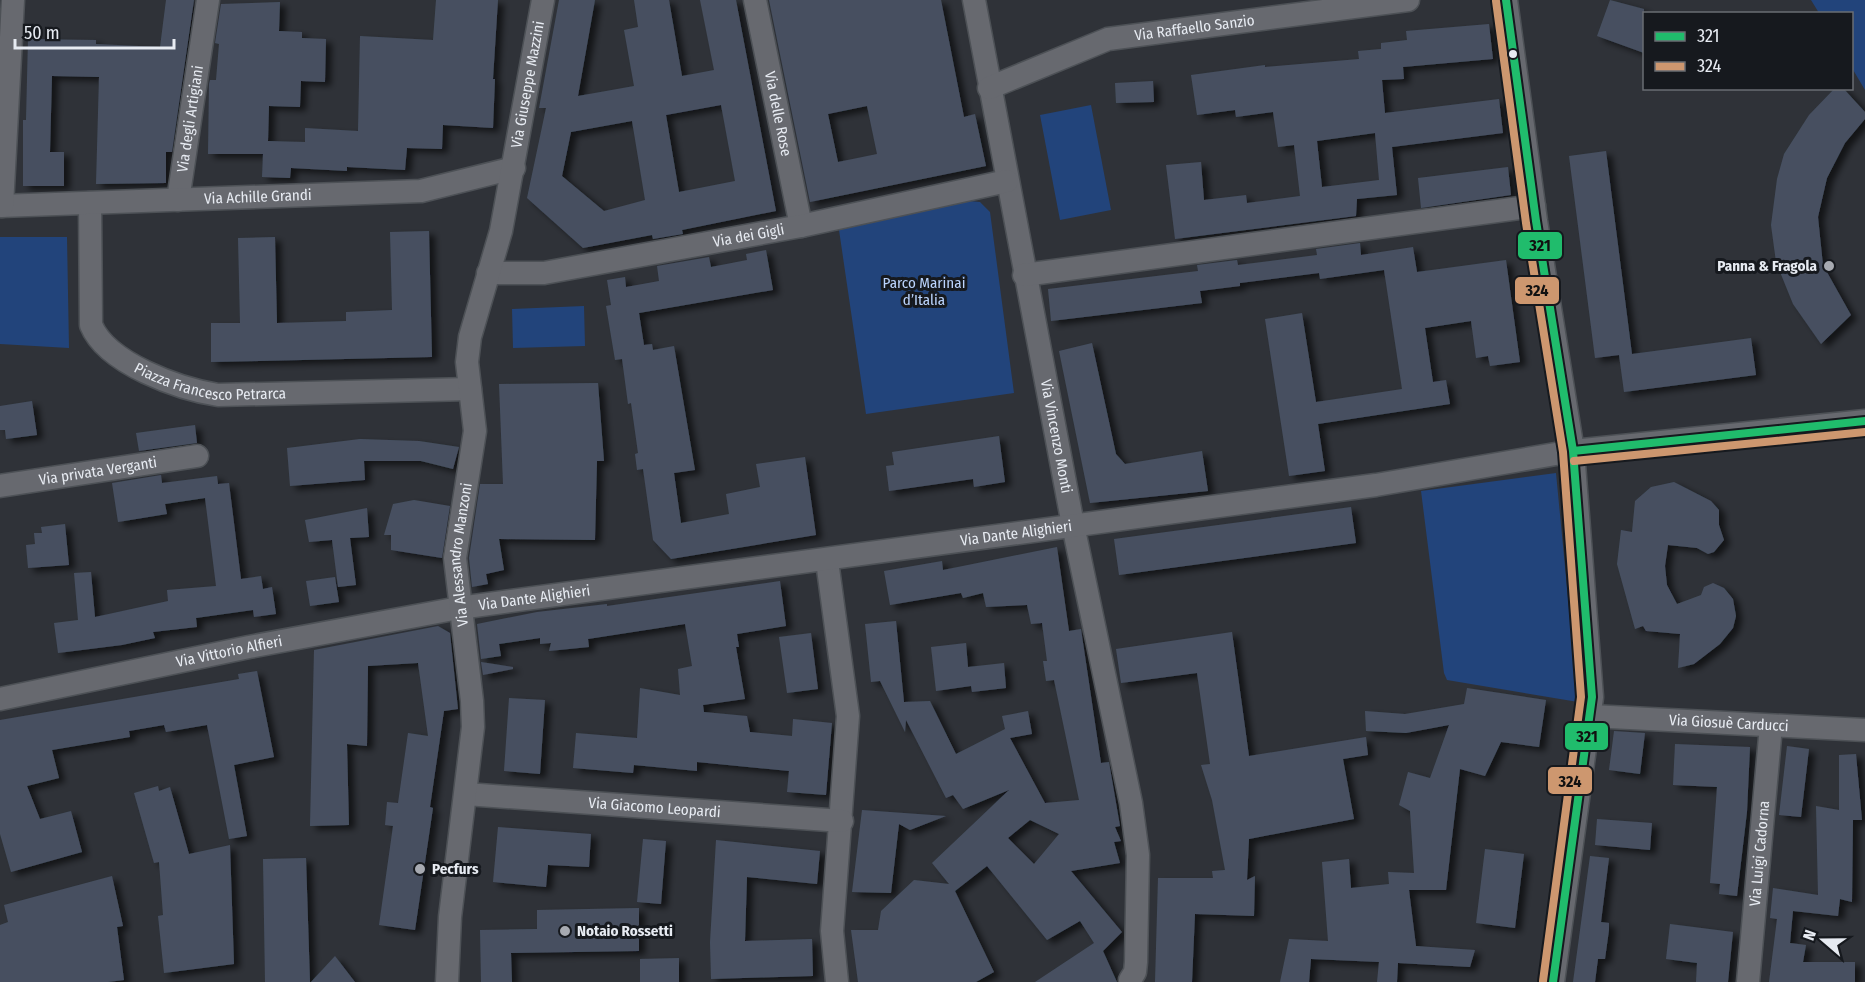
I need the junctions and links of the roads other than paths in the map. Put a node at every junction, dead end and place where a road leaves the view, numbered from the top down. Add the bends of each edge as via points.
1 (13, 0) edge
2 (208, 0) edge
3 (543, 0) edge
4 (755, 0) edge
5 (974, 0) edge
6 (1408, 0) edge
7 (1506, 0) edge
8 (989, 88) junction
9 (514, 168) junction
10 (1007, 181) junction
11 (178, 200) junction
12 (90, 204) junction
13 (1, 206) edge
14 (1534, 206) junction
15 (801, 226) junction
16 (488, 273) junction
17 (1024, 274) junction
18 (470, 389) junction
19 (1865, 421) edge
20 (1573, 451) junction
21 (197, 456) dead end
22 (0, 486) edge
23 (1073, 525) junction
24 (827, 561) junction
25 (459, 608) junction
26 (0, 699) edge
27 (1591, 716) junction
28 (1771, 726) junction
29 (1865, 730) edge
30 (466, 794) junction
31 (842, 821) junction
32 (1130, 980) dead end
33 (447, 982) edge
34 (837, 982) edge
35 (1553, 982) edge
36 (1748, 982) edge

1 - 13 street
2 - 11 street, Via degli Artigiani
3 - 9 street, Via Giuseppe Mazzini
4 - 15 street, Via delle Rose
5 - 8 street, Via Vincenzo Monti
6 - 8 street, Via Raffaello Sanzio via 1108,39
7 - 14 street
8 - 10 street, Via Vincenzo Monti
9 - 11 street, Via Achille Grandi via 422,191
9 - 16 street, Via Alessandro Manzoni
10 - 15 street, Via dei Gigli
10 - 17 street, Via Vincenzo Monti
11 - 12 street, Via Achille Grandi
12 - 13 street, Via Achille Grandi
12 - 18 street, Piazza Francesco Petrarca via 91,326 116,353 155,377 218,395
14 - 17 street
14 - 20 street
15 - 16 street, Via dei Gigli via 544,273
16 - 18 street, Via Alessandro Manzoni via 466,362
17 - 23 street, Via Vincenzo Monti
18 - 25 street, Via Alessandro Manzoni via 475,432 455,558
19 - 20 street, Via Dante Alighieri
20 - 23 street, Via Dante Alighieri via 1401,482
20 - 27 street
21 - 22 street, Via privata Verganti
23 - 24 street, Via Dante Alighieri
23 - 32 street, Via Vincenzo Monti via 1123,759 1138,855 1136,962
24 - 25 street, Via Dante Alighieri
24 - 31 street via 848,716
25 - 26 street, Via Vittorio Alfieri
25 - 30 street, Via Alessandro Manzoni via 473,727
27 - 28 street, Via Giosuè Carducci
27 - 35 street
28 - 29 street, Via Giosuè Carducci
28 - 36 street, Via Luigi Cadorna
30 - 31 street, Via Giacomo Leopardi
30 - 33 street, Via Alessandro Manzoni via 450,917
31 - 34 street via 832,931

